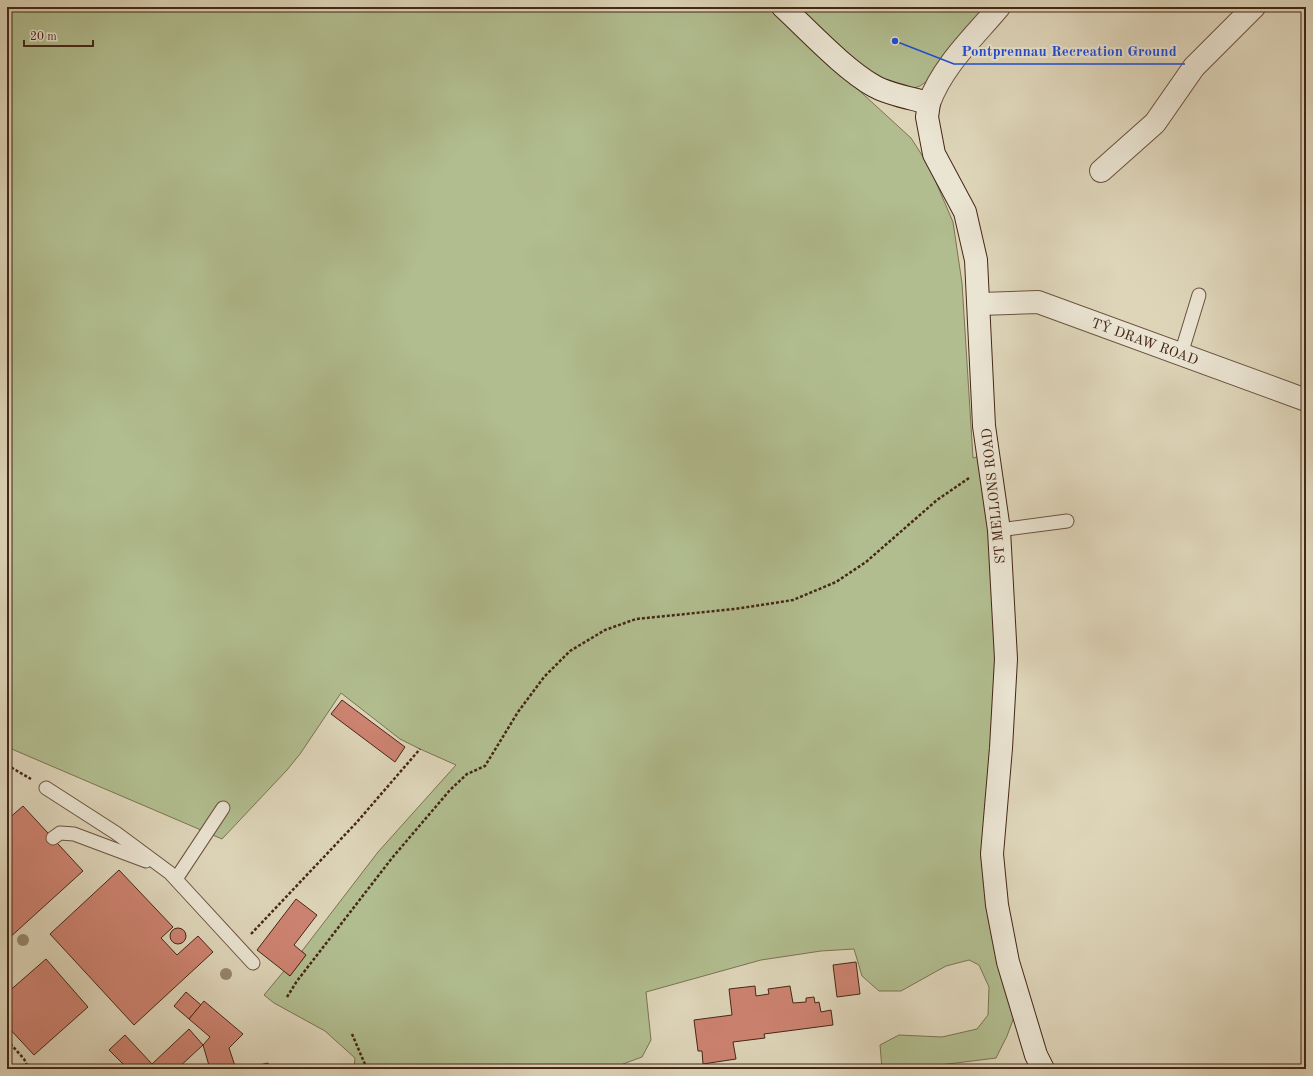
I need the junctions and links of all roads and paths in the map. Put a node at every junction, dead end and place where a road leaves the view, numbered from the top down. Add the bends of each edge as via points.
1 (783, 7) edge
2 (999, 7) edge
3 (1254, 7) edge
4 (929, 103) junction
5 (1101, 171) dead end
6 (1199, 295) dead end
7 (980, 304) junction
8 (1181, 354) junction
9 (1306, 400) edge
10 (990, 465) junction
11 (1067, 521) dead end
12 (999, 530) junction
13 (420, 750) dead end
14 (7, 765) edge
15 (46, 788) joint
16 (223, 808) dead end
17 (53, 838) dead end
18 (159, 866) junction
19 (176, 879) junction
20 (238, 947) junction
21 (253, 963) dead end
22 (287, 997) dead end
23 (352, 1034) dead end
24 (7, 1040) edge
25 (29, 1069) edge
26 (367, 1069) edge
27 (1043, 1069) edge

1 - 4 main road via 864,79 892,94
2 - 4 main road via 948,67 933,91
3 - 5 main road via 1194,67 1155,123
4 - 7 main road, ST MELLONS ROAD via 927,117 934,154 964,212 976,260
6 - 8 lane
7 - 8 main road, TŶ DRAW ROAD via 1038,302
7 - 10 main road, ST MELLONS ROAD via 984,426
8 - 9 main road, TŶ DRAW ROAD
10 - 12 main road, ST MELLONS ROAD
10 - 22 path via 937,500 866,562 836,582 793,600 636,620 605,630 570,651 544,677 518,712 485,766 467,774 450,790 392,858
11 - 12 lane
12 - 27 main road, ST MELLONS ROAD via 1006,659 992,854 997,905 1008,962 1036,1055
13 - 20 path via 357,822
14 - 15 path
15 - 18 lane via 116,833
16 - 19 lane
17 - 18 lane via 60,833 74,834
18 - 19 lane
19 - 20 lane
20 - 21 lane
23 - 26 path
24 - 25 path via 24,1058

